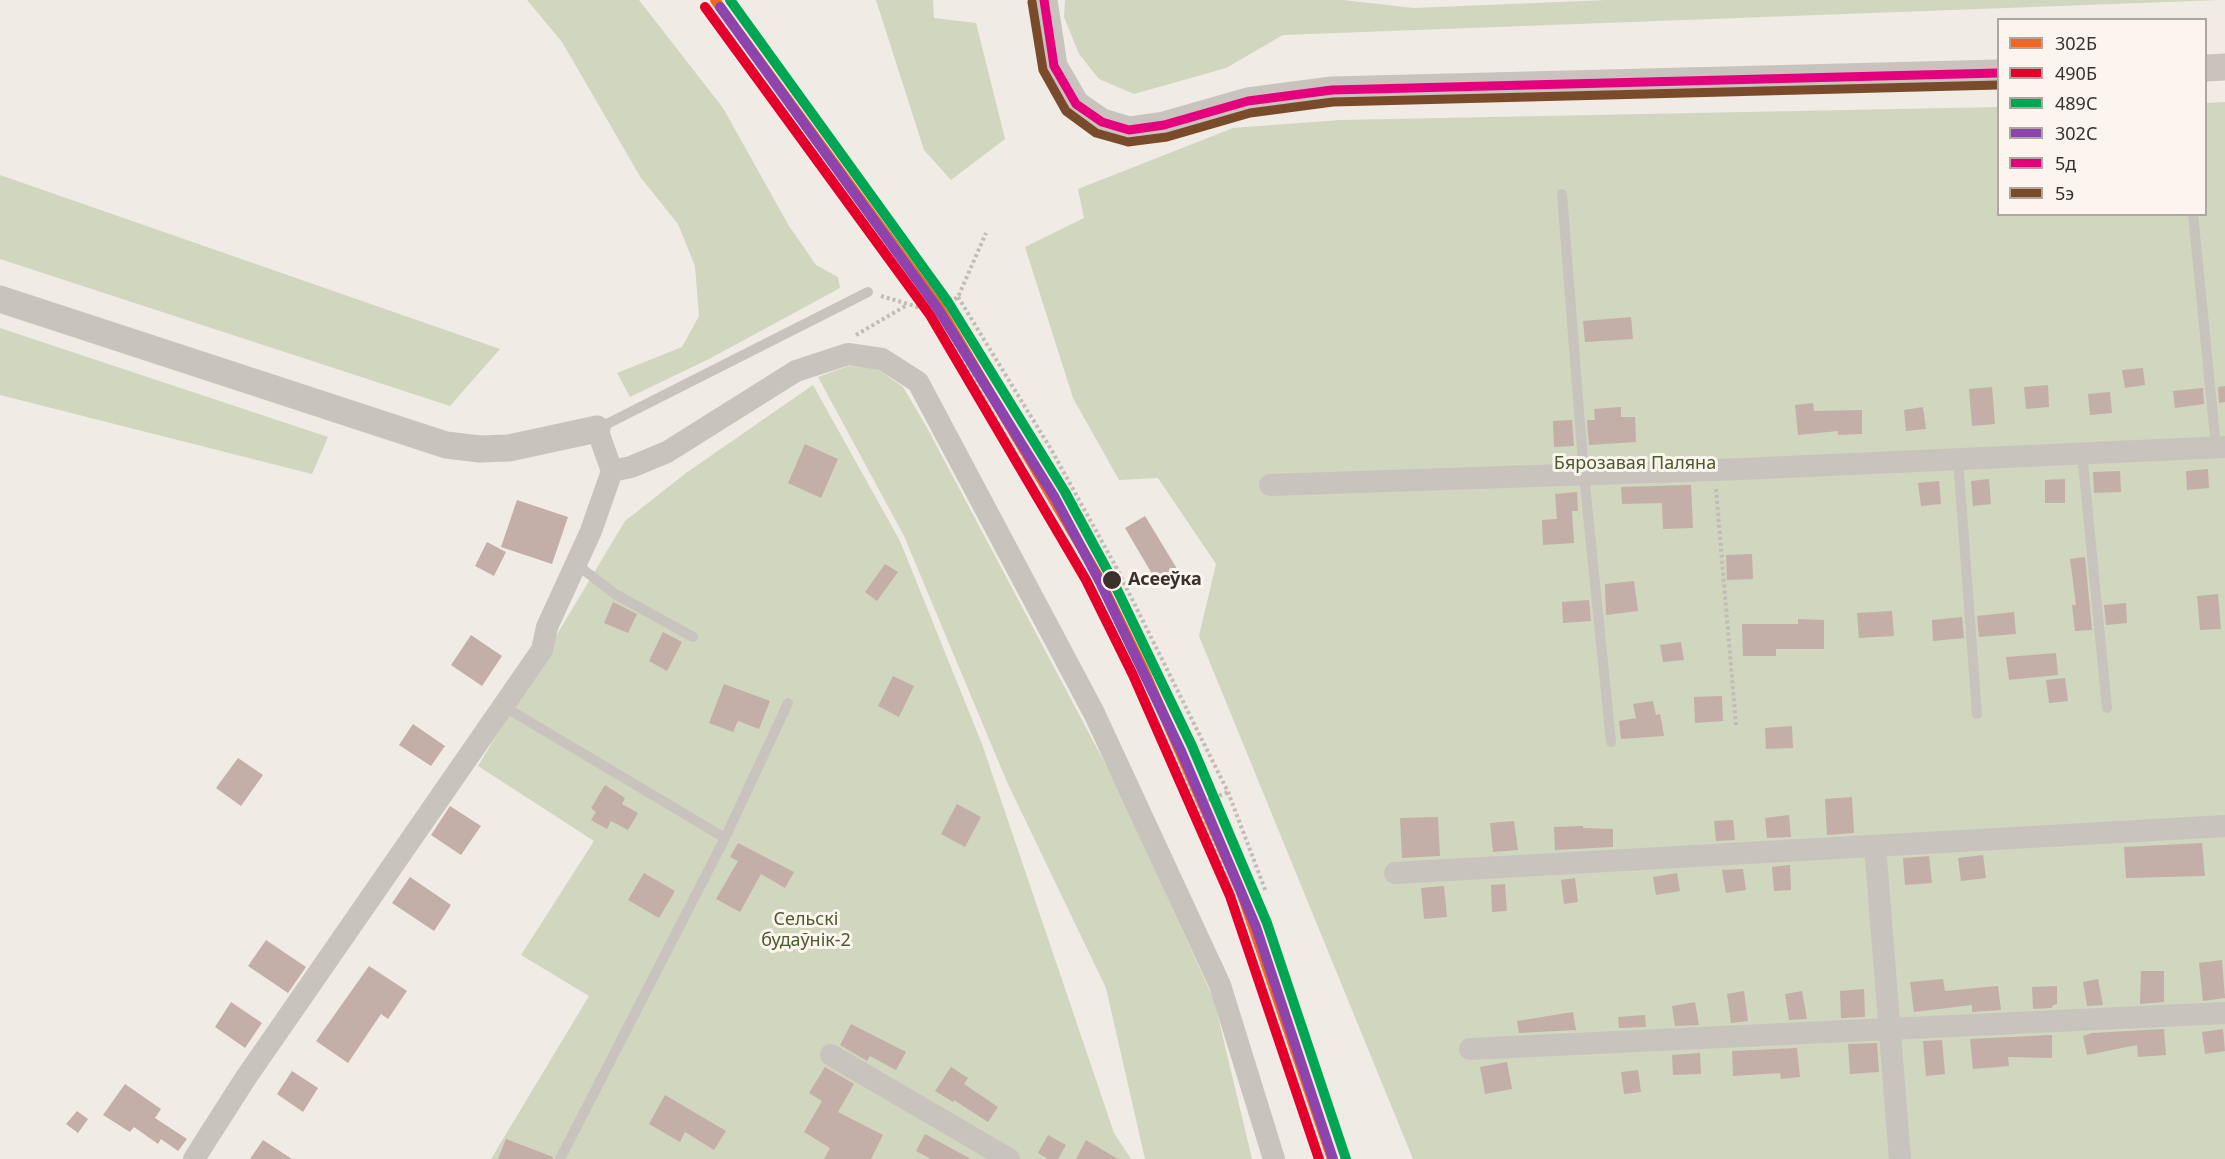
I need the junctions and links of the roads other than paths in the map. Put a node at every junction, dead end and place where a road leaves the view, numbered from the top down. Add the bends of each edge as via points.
1 (1044, 0) edge
2 (2225, 67) edge
3 (2207, 68) edge
4 (1997, 73) edge
5 (1562, 194) dead end
6 (2193, 216) edge
7 (868, 292) road end
8 (0, 299) edge
9 (597, 429) junction
10 (2221, 447) edge
11 (2082, 453) junction
12 (1958, 459) junction
13 (612, 471) junction
14 (1584, 475) junction
15 (1270, 485) dead end
16 (575, 564) junction
17 (693, 637) dead end
18 (788, 702) dead end
19 (502, 706) junction
20 (2107, 708) dead end
21 (1977, 714) dead end
22 (1611, 742) dead end
23 (2225, 826) edge
24 (725, 838) junction
25 (1875, 846) junction
26 (1395, 873) dead end
27 (2225, 1013) edge
28 (1890, 1029) junction
29 (1470, 1049) dead end
30 (831, 1055) dead end
31 (194, 1159) edge
32 (560, 1159) edge
33 (1010, 1159) edge
34 (1274, 1159) edge
35 (1900, 1159) edge

1 - 4 street via 1054,66 1076,104 1102,122 1130,130 1248,101 1332,90
2 - 3 street
5 - 14 lane
6 - 10 lane
7 - 9 lane
8 - 9 street via 446,445 509,448
9 - 13 street
10 - 11 street
11 - 12 street
11 - 20 lane
12 - 14 street
12 - 21 lane
13 - 16 street
13 - 34 street via 667,452 796,371 848,354 882,359 918,382 1094,713 1220,985
14 - 15 street
14 - 22 lane
16 - 17 lane via 615,594
16 - 19 street via 547,627 542,650
18 - 24 lane
19 - 24 lane
19 - 31 street
23 - 25 street
24 - 32 lane
25 - 26 street
25 - 28 street
27 - 28 street
28 - 29 street
28 - 35 street
30 - 33 street

